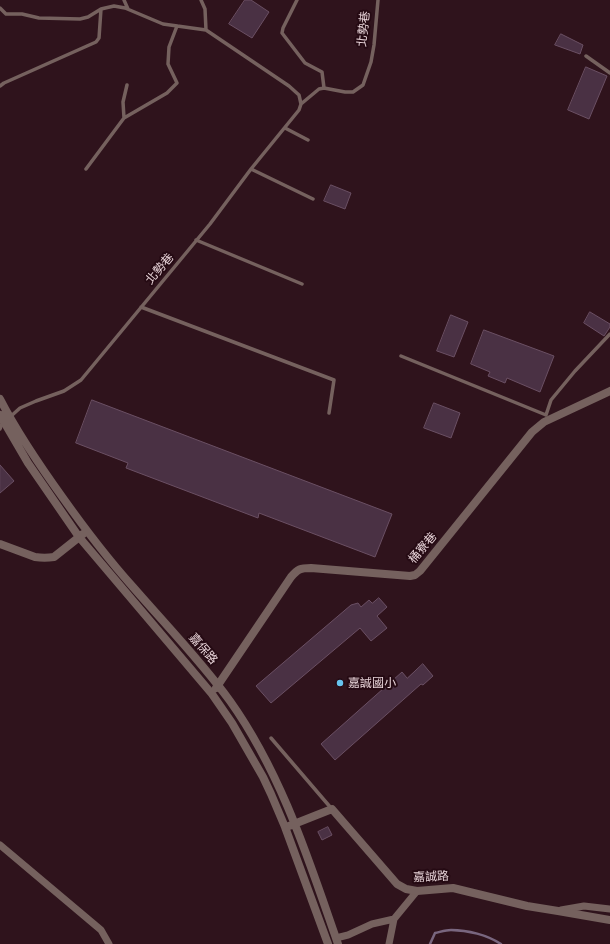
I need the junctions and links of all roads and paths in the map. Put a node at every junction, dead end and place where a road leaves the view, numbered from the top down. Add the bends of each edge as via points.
1 (124, 0) edge
2 (201, 0) edge
3 (297, 0) edge
4 (378, 0) edge
5 (0, 8) edge
6 (101, 8) junction
7 (128, 9) junction
8 (177, 26) junction
9 (206, 30) junction
10 (586, 56) dead end
11 (610, 73) edge
12 (127, 85) dead end
13 (0, 86) edge
14 (324, 88) junction
15 (301, 104) junction
16 (124, 118) junction
17 (284, 128) junction
18 (308, 140) dead end
19 (86, 169) dead end
20 (251, 169) junction
21 (312, 200) dead end
22 (196, 240) junction
23 (302, 284) dead end
24 (141, 307) junction
25 (610, 334) edge
26 (401, 356) dead end
27 (610, 391) edge
28 (0, 399) edge
29 (329, 413) dead end
30 (4, 418) edge
31 (545, 418) junction
32 (0, 429) edge
33 (87, 531) junction
34 (79, 537) junction
35 (0, 544) edge
36 (218, 685) junction
37 (212, 694) junction
38 (271, 738) dead end
39 (332, 809) junction
40 (294, 824) junction
41 (285, 827) junction
42 (0, 845) edge
43 (417, 891) junction
44 (610, 909) edge
45 (558, 911) junction
46 (394, 919) junction
47 (610, 920) edge
48 (337, 941) edge
49 (326, 943) edge
50 (109, 944) edge
51 (389, 944) edge

1 - 7 lane
2 - 9 lane via 205,9
3 - 14 lane via 282,33 305,63 322,72
4 - 14 lane, 北勢巷 via 371,62 363,85 353,92
5 - 6 lane via 6,14 80,19
6 - 7 lane via 114,6
6 - 13 lane via 99,38 96,42
7 - 8 lane via 163,24
8 - 9 lane
8 - 16 lane via 169,47 168,64 176,83 167,93
9 - 15 lane via 289,86 299,96
10 - 11 lane
12 - 16 lane via 122,102
14 - 15 lane, 北勢巷 via 319,89
15 - 17 lane, 北勢巷
16 - 19 lane
17 - 18 lane
17 - 20 lane, 北勢巷
20 - 21 lane
20 - 22 lane, 北勢巷
22 - 23 lane
22 - 24 lane, 北勢巷
24 - 29 lane via 334,380
24 - 30 lane, 北勢巷 via 81,380 64,391 20,408
25 - 31 lane via 551,400
26 - 31 lane
27 - 31 street, 桶寮巷
28 - 30 street, 嘉保路
30 - 32 lane
30 - 33 street, 嘉保路
30 - 34 street, 嘉保路 via 28,463
31 - 36 street, 桶寮巷 via 420,571 410,576 311,568 297,570
33 - 34 street
33 - 36 street, 嘉保路
34 - 35 street via 54,557 48,558 35,557
34 - 37 street, 嘉保路
36 - 37 street, 桶寮巷
36 - 40 street, 嘉保路 via 243,721 273,774
37 - 41 street, 嘉保路 via 250,754
38 - 39 lane, 嘉誠路
39 - 40 street
39 - 43 street, 嘉誠路 via 397,884
40 - 41 street
40 - 48 street, 嘉保路
41 - 49 street, 嘉保路
42 - 50 street via 100,930
43 - 45 street, 嘉誠路 via 454,888
43 - 46 street
44 - 45 street via 584,906
45 - 47 street, 嘉誠路
46 - 48 street via 372,924
46 - 51 street

